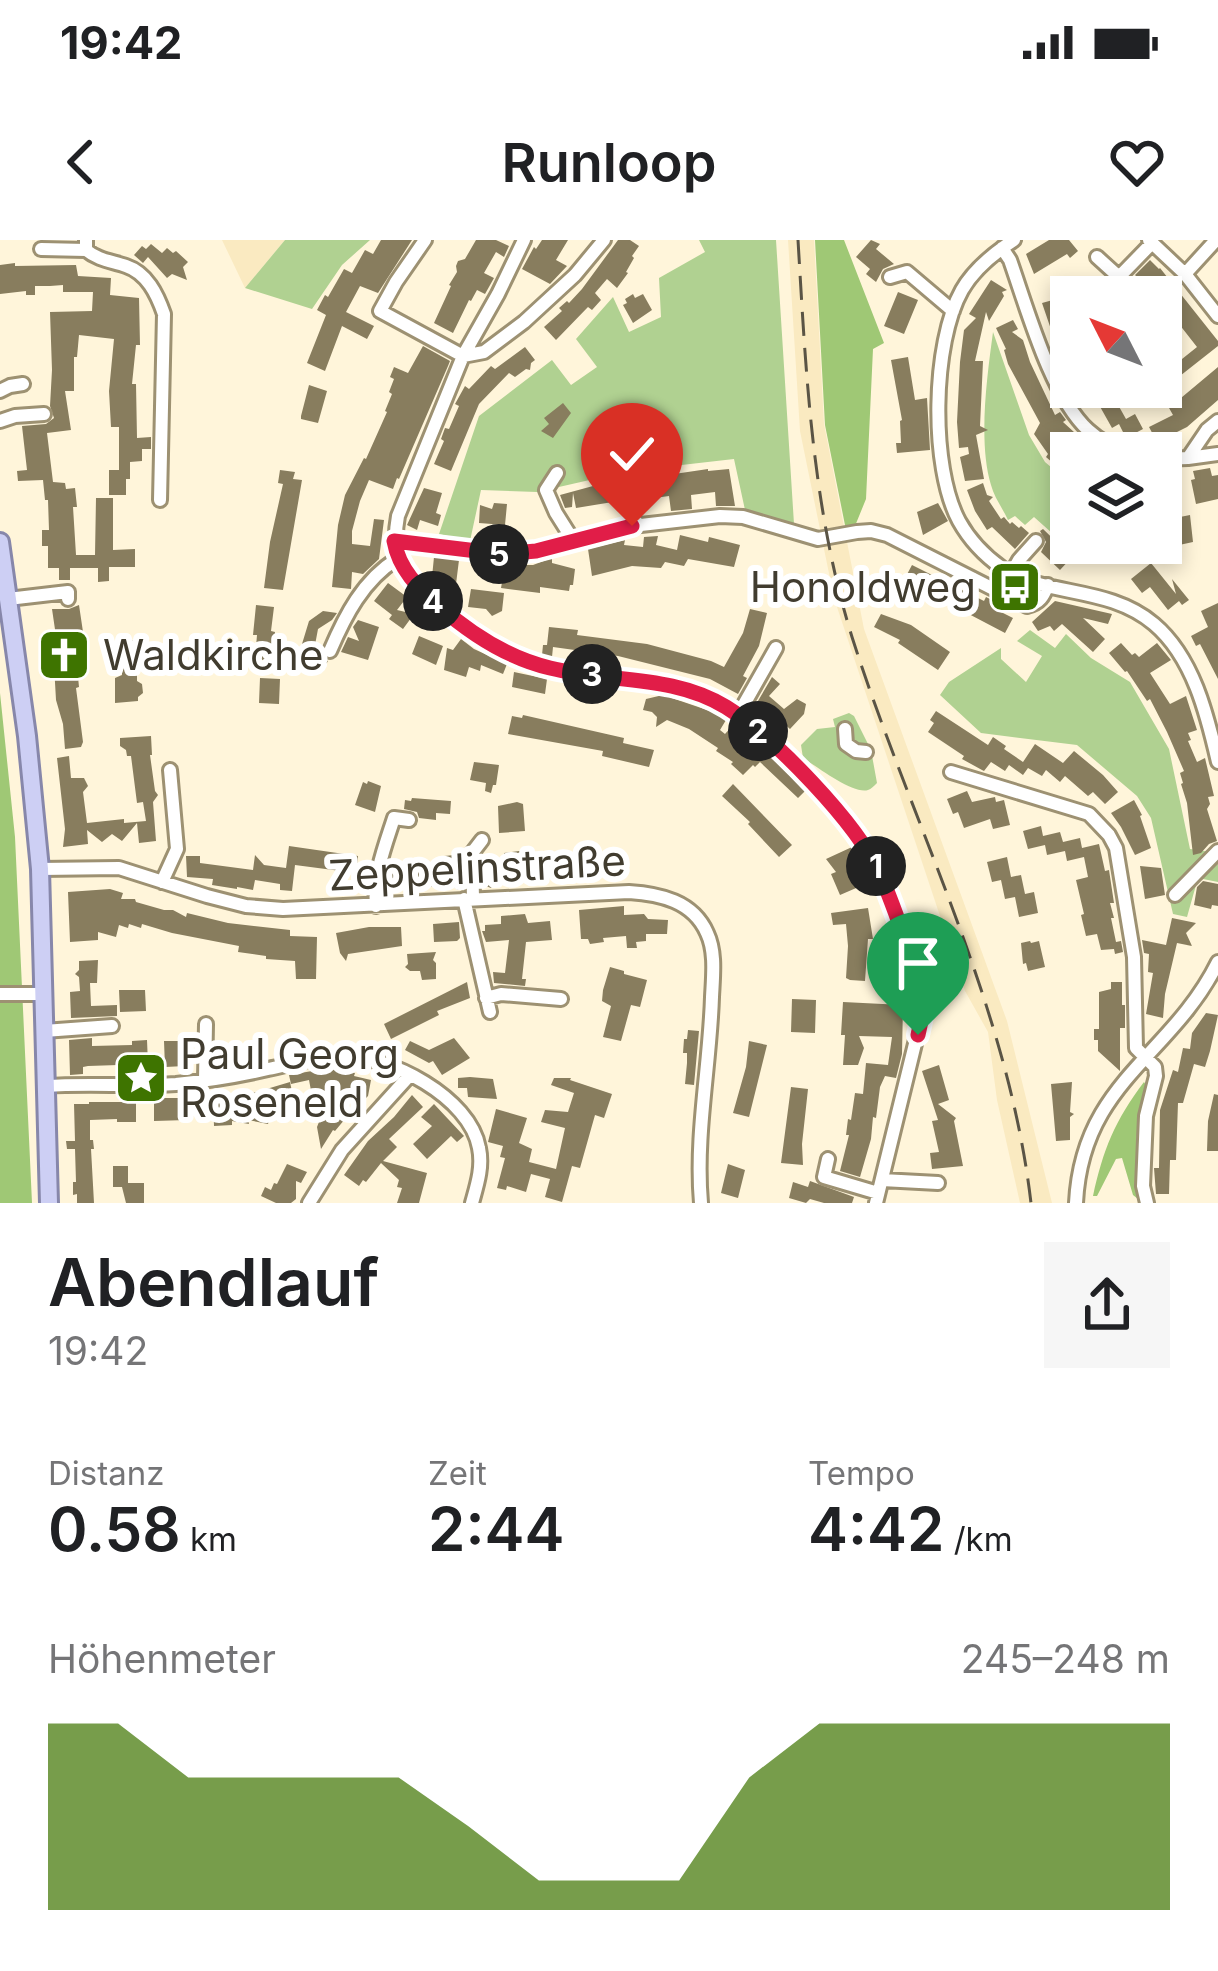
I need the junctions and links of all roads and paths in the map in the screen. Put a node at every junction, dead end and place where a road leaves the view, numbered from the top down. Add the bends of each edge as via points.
1 (425, 240) edge
2 (524, 240) edge
3 (604, 240) edge
4 (1216, 240) edge
5 (1150, 241) edge
6 (1008, 244) edge
7 (86, 245) edge
8 (40, 249) dead end
9 (1097, 257) dead end
10 (1184, 274) junction
11 (890, 277) dead end
12 (953, 311) junction
13 (1218, 316) edge
14 (464, 356) junction
15 (23, 384) dead end
16 (0, 392) edge
17 (44, 414) dead end
18 (0, 421) edge
19 (1218, 421) edge
20 (1090, 432) edge
21 (1218, 454) edge
22 (1182, 458) edge
23 (1188, 458) junction
24 (557, 473) dead end
25 (160, 500) dead end
26 (394, 541) junction
27 (573, 541) junction
28 (0, 542) edge
29 (1037, 544) dead end
30 (397, 559) junction
31 (1014, 575) junction
32 (1048, 585) junction
33 (12, 592) junction
34 (68, 599) dead end
35 (776, 648) dead end
36 (330, 651) dead end
37 (738, 715) junction
38 (845, 729) dead end
39 (866, 752) dead end
40 (1218, 762) edge
41 (170, 770) dead end
42 (951, 772) dead end
43 (409, 820) dead end
44 (482, 840) dead end
45 (1218, 851) edge
46 (40, 869) junction
47 (163, 882) junction
48 (1175, 895) dead end
49 (469, 899) junction
50 (376, 906) junction
51 (1218, 962) edge
52 (0, 994) edge
53 (43, 994) junction
54 (561, 999) dead end
55 (206, 1024) dead end
56 (112, 1026) dead end
57 (44, 1030) junction
58 (1145, 1058) junction
59 (410, 1075) junction
60 (205, 1079) junction
61 (46, 1086) junction
62 (828, 1159) dead end
63 (938, 1183) dead end
64 (879, 1192) edge
65 (49, 1203) edge
66 (309, 1203) edge
67 (472, 1203) edge
68 (701, 1203) edge
69 (1076, 1203) edge
70 (1147, 1203) edge

1 - 14 street via 380,311
2 - 14 street
3 - 14 street via 524,322 484,352
4 - 10 street
5 - 9 street via 1119,277
5 - 10 street
6 - 12 street via 970,279
6 - 20 street via 1047,363
7 - 8 street
7 - 25 street via 93,256 140,274 164,314
10 - 13 street
11 - 12 street via 907,272
12 - 31 street via 940,399 947,489 972,539
14 - 26 street
15 - 16 street
17 - 18 street
19 - 23 street
21 - 23 street
22 - 23 street
24 - 27 street via 546,490
26 - 27 street via 502,554
26 - 30 street
27 - 32 street via 632,526 743,517 818,539 886,535 1027,605
28 - 33 main road
29 - 31 street
30 - 36 street via 346,613
30 - 37 street via 454,619 514,657 662,683
31 - 32 street
32 - 40 street via 1133,609 1168,637 1196,688
33 - 34 street via 68,592
33 - 46 main road
35 - 37 street via 763,657
37 - 64 street via 830,805 878,868 924,993
38 - 39 street via 846,744
41 - 47 street via 177,849
42 - 58 street via 1080,811 1109,835 1134,957 1136,1048
43 - 50 street via 394,818
44 - 49 street via 472,853
45 - 48 street
46 - 47 street, Zeppelinstraße via 119,868
46 - 53 main road
47 - 50 street, Zeppelinstraße via 246,906
49 - 50 street, Zeppelinstraße
49 - 54 street via 488,1005 501,994
49 - 68 street, Zeppelinstraße via 651,894 678,902 701,922 713,970
51 - 58 street
52 - 53 street
53 - 57 main road
55 - 60 street
56 - 57 street
57 - 61 main road
58 - 69 street via 1094,1125
58 - 70 street via 1156,1076 1146,1116
59 - 60 street via 337,1056
59 - 66 street via 342,1150
59 - 67 street via 447,1098 475,1133 481,1159
60 - 61 street
61 - 65 main road
62 - 64 street via 824,1177
63 - 64 street

